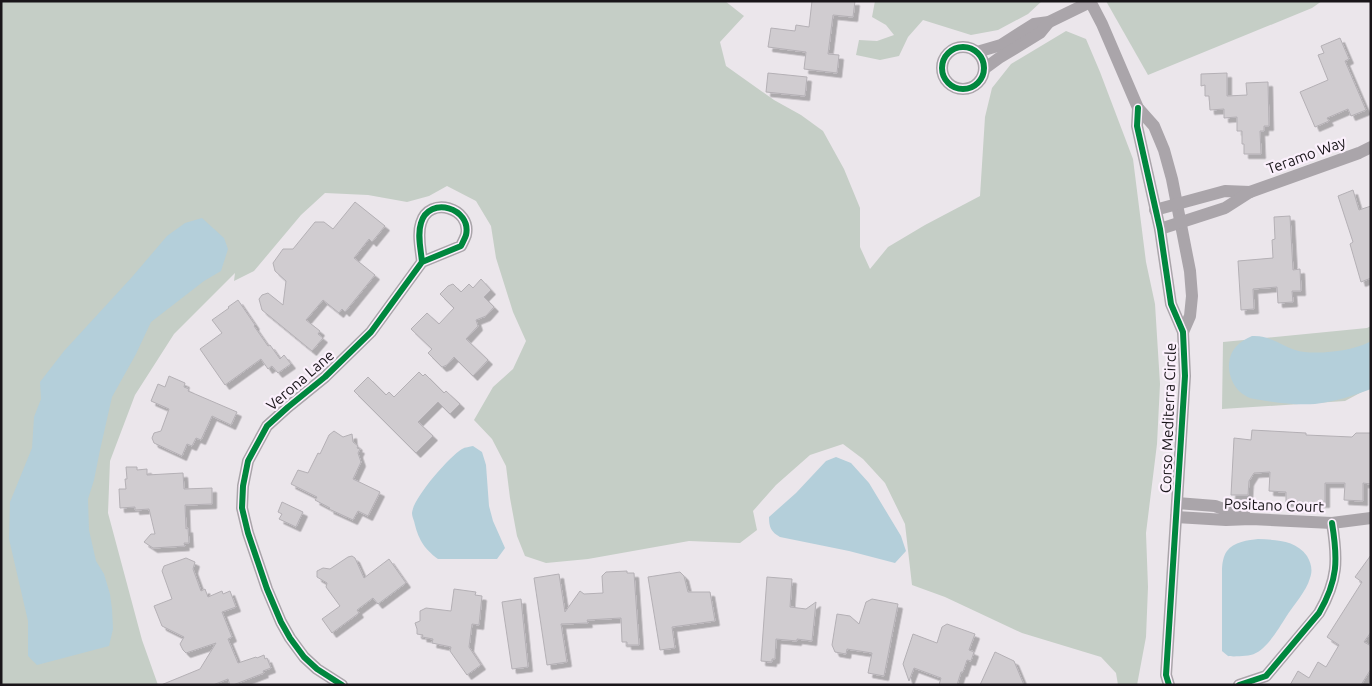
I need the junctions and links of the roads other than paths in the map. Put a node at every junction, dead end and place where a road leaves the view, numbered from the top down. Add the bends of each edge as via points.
1 (1090, 2) edge
2 (1006, 48) junction
3 (977, 52) junction
4 (984, 70) junction
5 (1138, 108) junction
6 (1371, 147) edge
7 (1250, 192) junction
8 (1177, 204) junction
9 (1156, 210) junction
10 (1181, 223) junction
11 (1160, 230) junction
12 (422, 262) junction
13 (1183, 332) junction
14 (1177, 503) junction
15 (1176, 517) junction
16 (1371, 518) edge
17 (1251, 519) junction
18 (1332, 523) junction
19 (1266, 680) edge
20 (1166, 682) edge
21 (342, 685) edge
22 (1239, 685) edge

1 - 2 street via 1049,22 1040,33
1 - 5 street, Corso Mediterra Circle
2 - 3 street
2 - 4 street
3 - 4 street
3 - 4 street via 964,46 952,49 942,60 943,77 954,87 968,88 980,81
5 - 8 street, Corso Mediterra Circle via 1154,126 1164,150
5 - 9 street, Corso Mediterra Circle via 1137,126
6 - 7 street, Teramo Way
7 - 8 street, Teramo Way via 1225,192
7 - 10 street, Teramo Way via 1225,208
8 - 9 street, Teramo Way
8 - 10 street, Corso Mediterra Circle
9 - 11 street, Corso Mediterra Circle
10 - 11 street, Teramo Way
10 - 13 street, Corso Mediterra Circle via 1192,296 1190,316
11 - 13 street, Corso Mediterra Circle via 1171,304
12 - 12 street via 461,246 466,224 461,215 451,208 433,208 421,221
12 - 21 street, Verona Lane via 371,332 325,377 267,426 248,460 242,508 281,622 304,657
13 - 14 street, Corso Mediterra Circle via 1185,376
14 - 15 street, Corso Mediterra Circle
14 - 17 street via 1215,506
15 - 17 street, Positano Court
15 - 20 street, Corso Mediterra Circle
16 - 18 street, Positano Court
17 - 18 street, Positano Court
18 - 19 street via 1336,559 1329,595 1319,613
19 - 22 street

